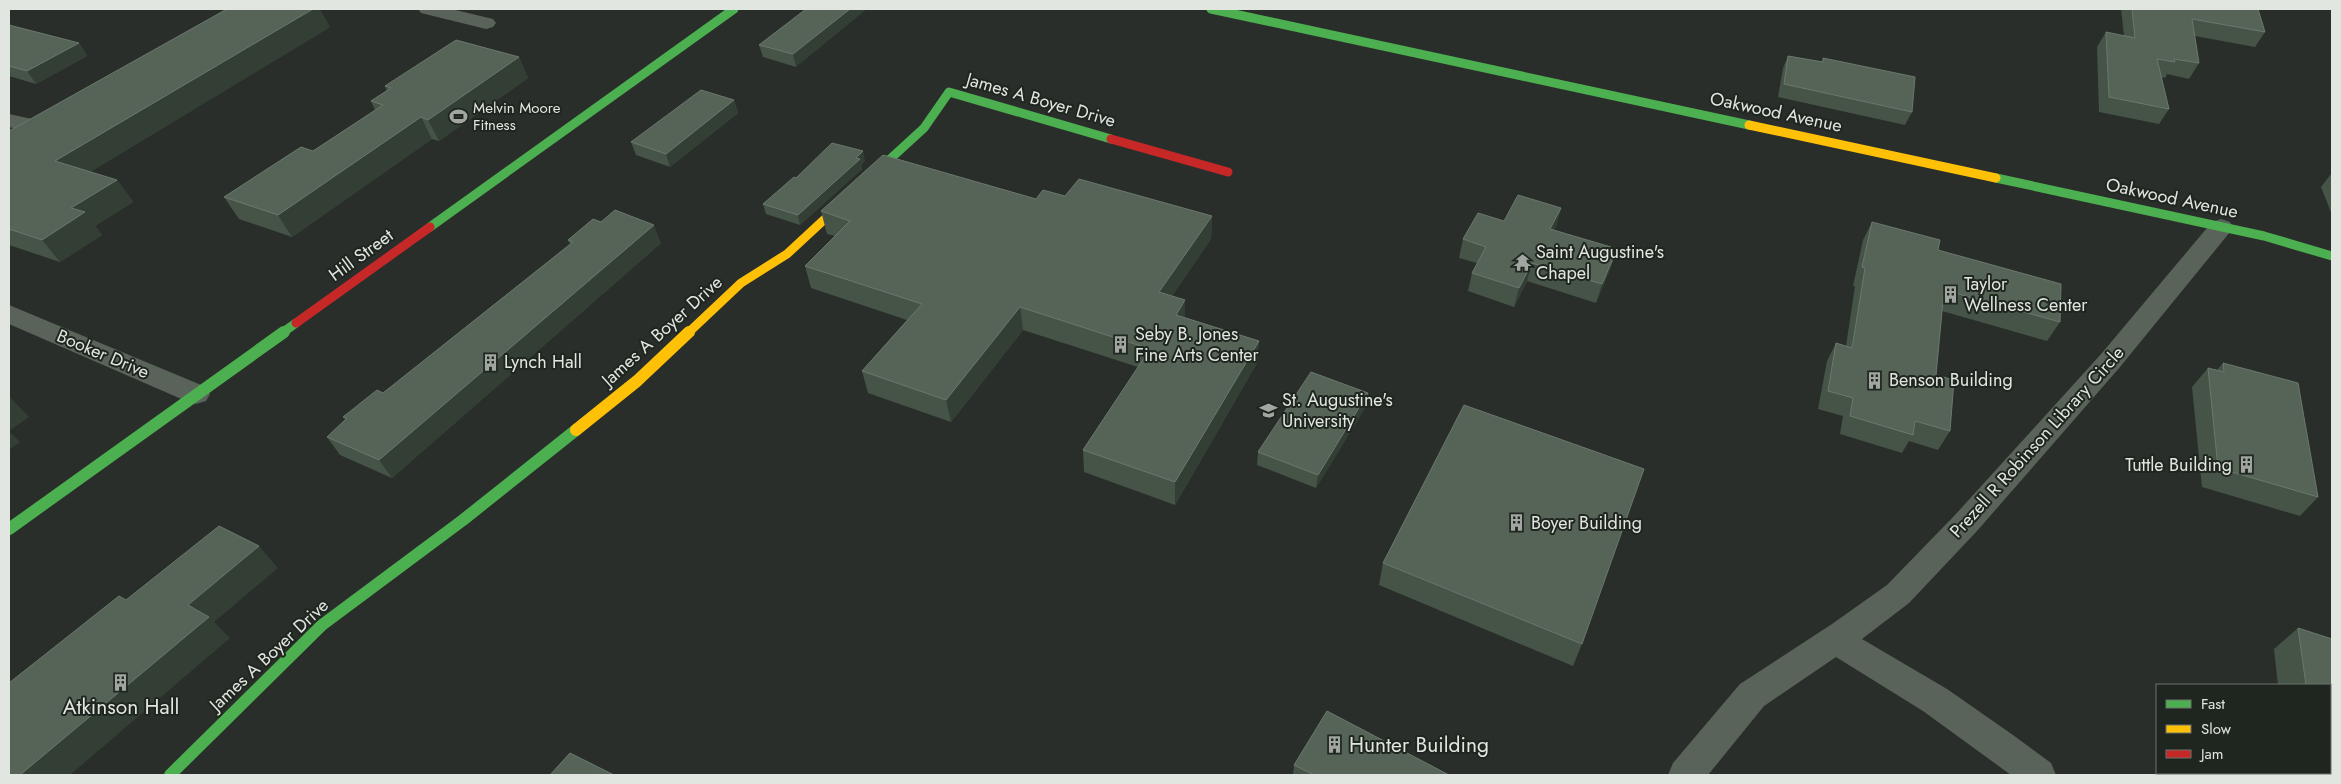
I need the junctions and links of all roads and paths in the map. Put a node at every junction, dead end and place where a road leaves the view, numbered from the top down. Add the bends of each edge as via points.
1 (428, 9) edge
2 (734, 9) edge
3 (1211, 9) edge
4 (1251, 13) edge
5 (486, 23) dead end
6 (1228, 172) dead end
7 (2221, 227) junction
8 (2264, 236) junction
9 (2332, 250) edge
10 (2332, 256) edge
11 (9, 314) edge
12 (196, 394) junction
13 (9, 529) edge
14 (1835, 640) junction
15 (170, 775) edge
16 (1686, 775) edge
17 (2038, 775) edge

1 - 5 street
2 - 12 street, Hill Street
3 - 4 street, Oakwood Avenue
4 - 7 street, Oakwood Avenue
6 - 15 street, James A Boyer Drive via 949,92 924,128 787,254 741,283 637,381 463,520 322,625
7 - 8 street, Oakwood Avenue
7 - 14 street, Prezell R Robinson Library Circle via 2110,360 1966,523 1898,594
8 - 9 street
8 - 10 street, Oakwood Avenue
11 - 12 street, Booker Drive
12 - 13 street, Hill Street
14 - 16 street, Prezell R Robinson Library Circle via 1752,695
14 - 17 street via 1935,700

